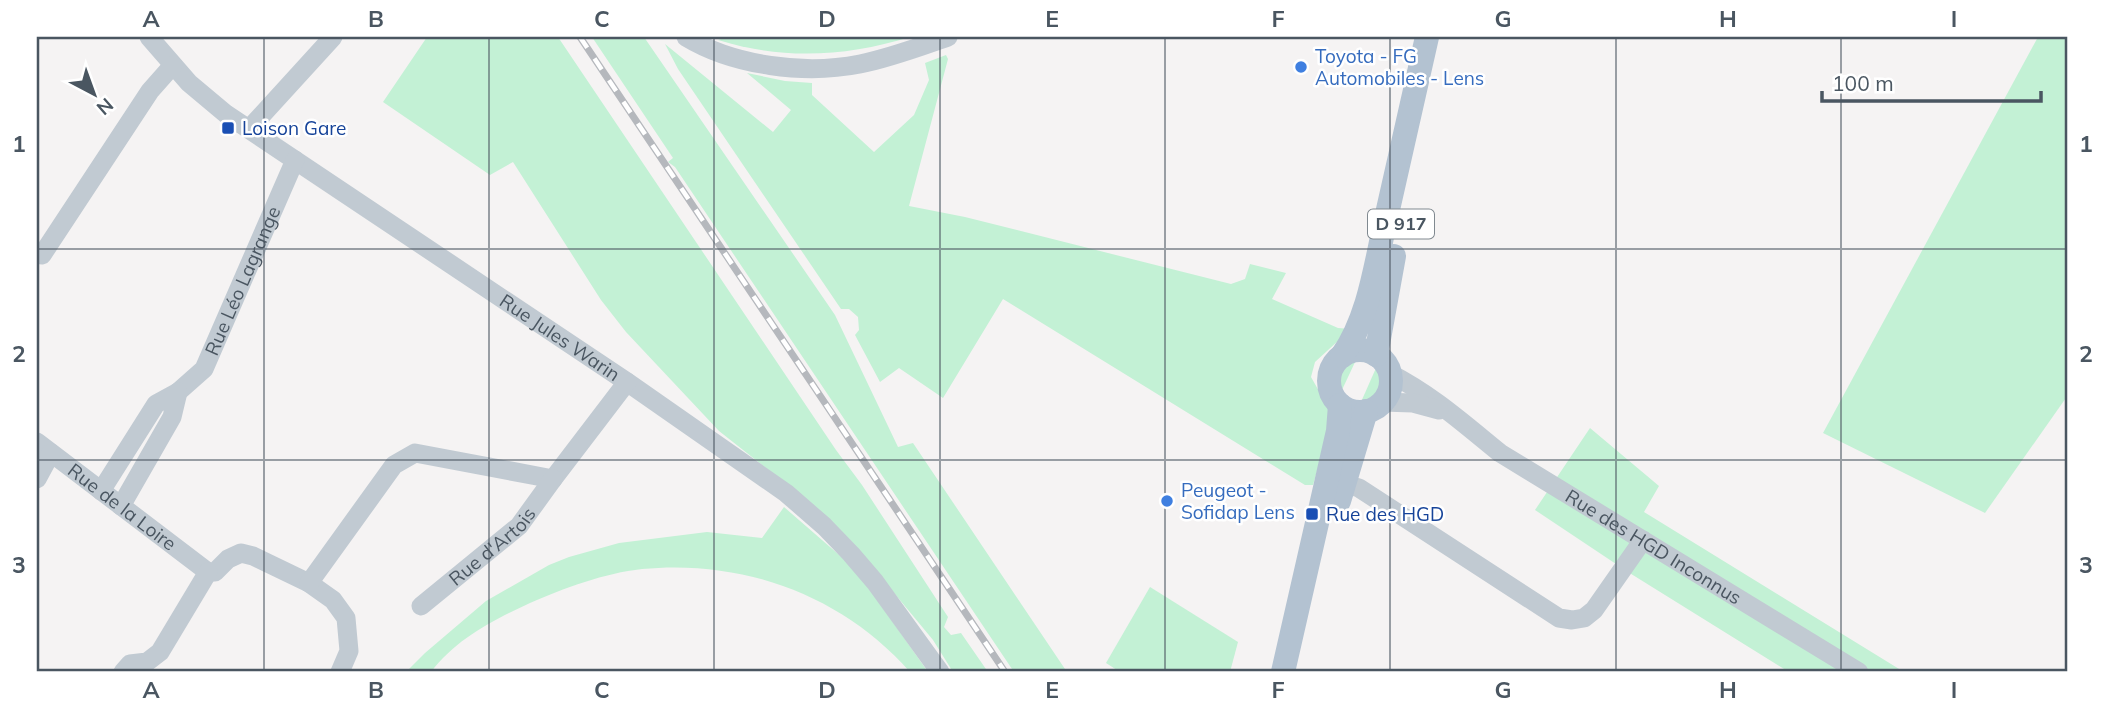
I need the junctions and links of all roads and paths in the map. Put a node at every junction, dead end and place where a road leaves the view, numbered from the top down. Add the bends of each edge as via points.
1 (149, 37) edge
2 (333, 37) edge
3 (686, 37) edge
4 (948, 37) edge
5 (1427, 37) edge
6 (1443, 37) edge
7 (173, 65) junction
8 (249, 129) junction
9 (295, 160) junction
10 (42, 255) dead end
11 (1342, 356) junction
12 (1383, 364) junction
13 (627, 382) junction
14 (178, 392) junction
15 (1340, 405) junction
16 (1374, 406) junction
17 (1454, 415) junction
18 (44, 447) edge
19 (37, 479) edge
20 (553, 479) junction
21 (1343, 483) junction
22 (101, 491) junction
23 (121, 506) junction
24 (1643, 540) junction
25 (208, 572) junction
26 (309, 583) junction
27 (421, 607) dead end
28 (123, 672) edge
29 (341, 672) edge
30 (940, 672) edge
31 (1283, 672) edge
32 (1300, 672) edge
33 (1859, 672) edge

1 - 7 street, Rue Jules Warin
2 - 8 street
3 - 4 street via 739,59 809,68 858,64
5 - 11 main road, D 917 via 1359,326
6 - 12 main road, D 917 via 1386,290
7 - 8 street, Rue Jules Warin via 212,103
7 - 10 street via 150,90
8 - 9 street, Rue Jules Warin
9 - 13 street, Rue Jules Warin
9 - 14 street, Rue Léo Lagrange via 204,369
11 - 12 main road via 1356,350
11 - 15 main road via 1332,366 1329,380
12 - 16 main road via 1390,388
12 - 17 street, Rue des HGD Inconnus
13 - 20 street, Rue d'Artois
13 - 30 street, Rue Jules Warin via 786,493 824,526 875,582
14 - 22 street, Rue Léo Lagrange via 156,404
14 - 23 street via 172,417
15 - 16 main road via 1353,411
15 - 31 main road
16 - 17 street, Rue des HGD Inconnus via 1413,403
16 - 21 main road
17 - 24 street, Rue des HGD Inconnus via 1500,453
18 - 19 street
18 - 22 street, Rue de la Loire
20 - 26 street via 415,453 394,465
20 - 27 street, Rue d'Artois via 519,526
21 - 24 street via 1359,488 1559,618 1584,618 1594,610
21 - 32 main road
22 - 23 street, Rue de la Loire
23 - 25 street, Rue de la Loire
24 - 33 street, Rue des HGD Inconnus
25 - 26 street via 241,553
25 - 28 street via 160,652 147,662 130,664
26 - 29 street via 334,600 345,618 349,651

